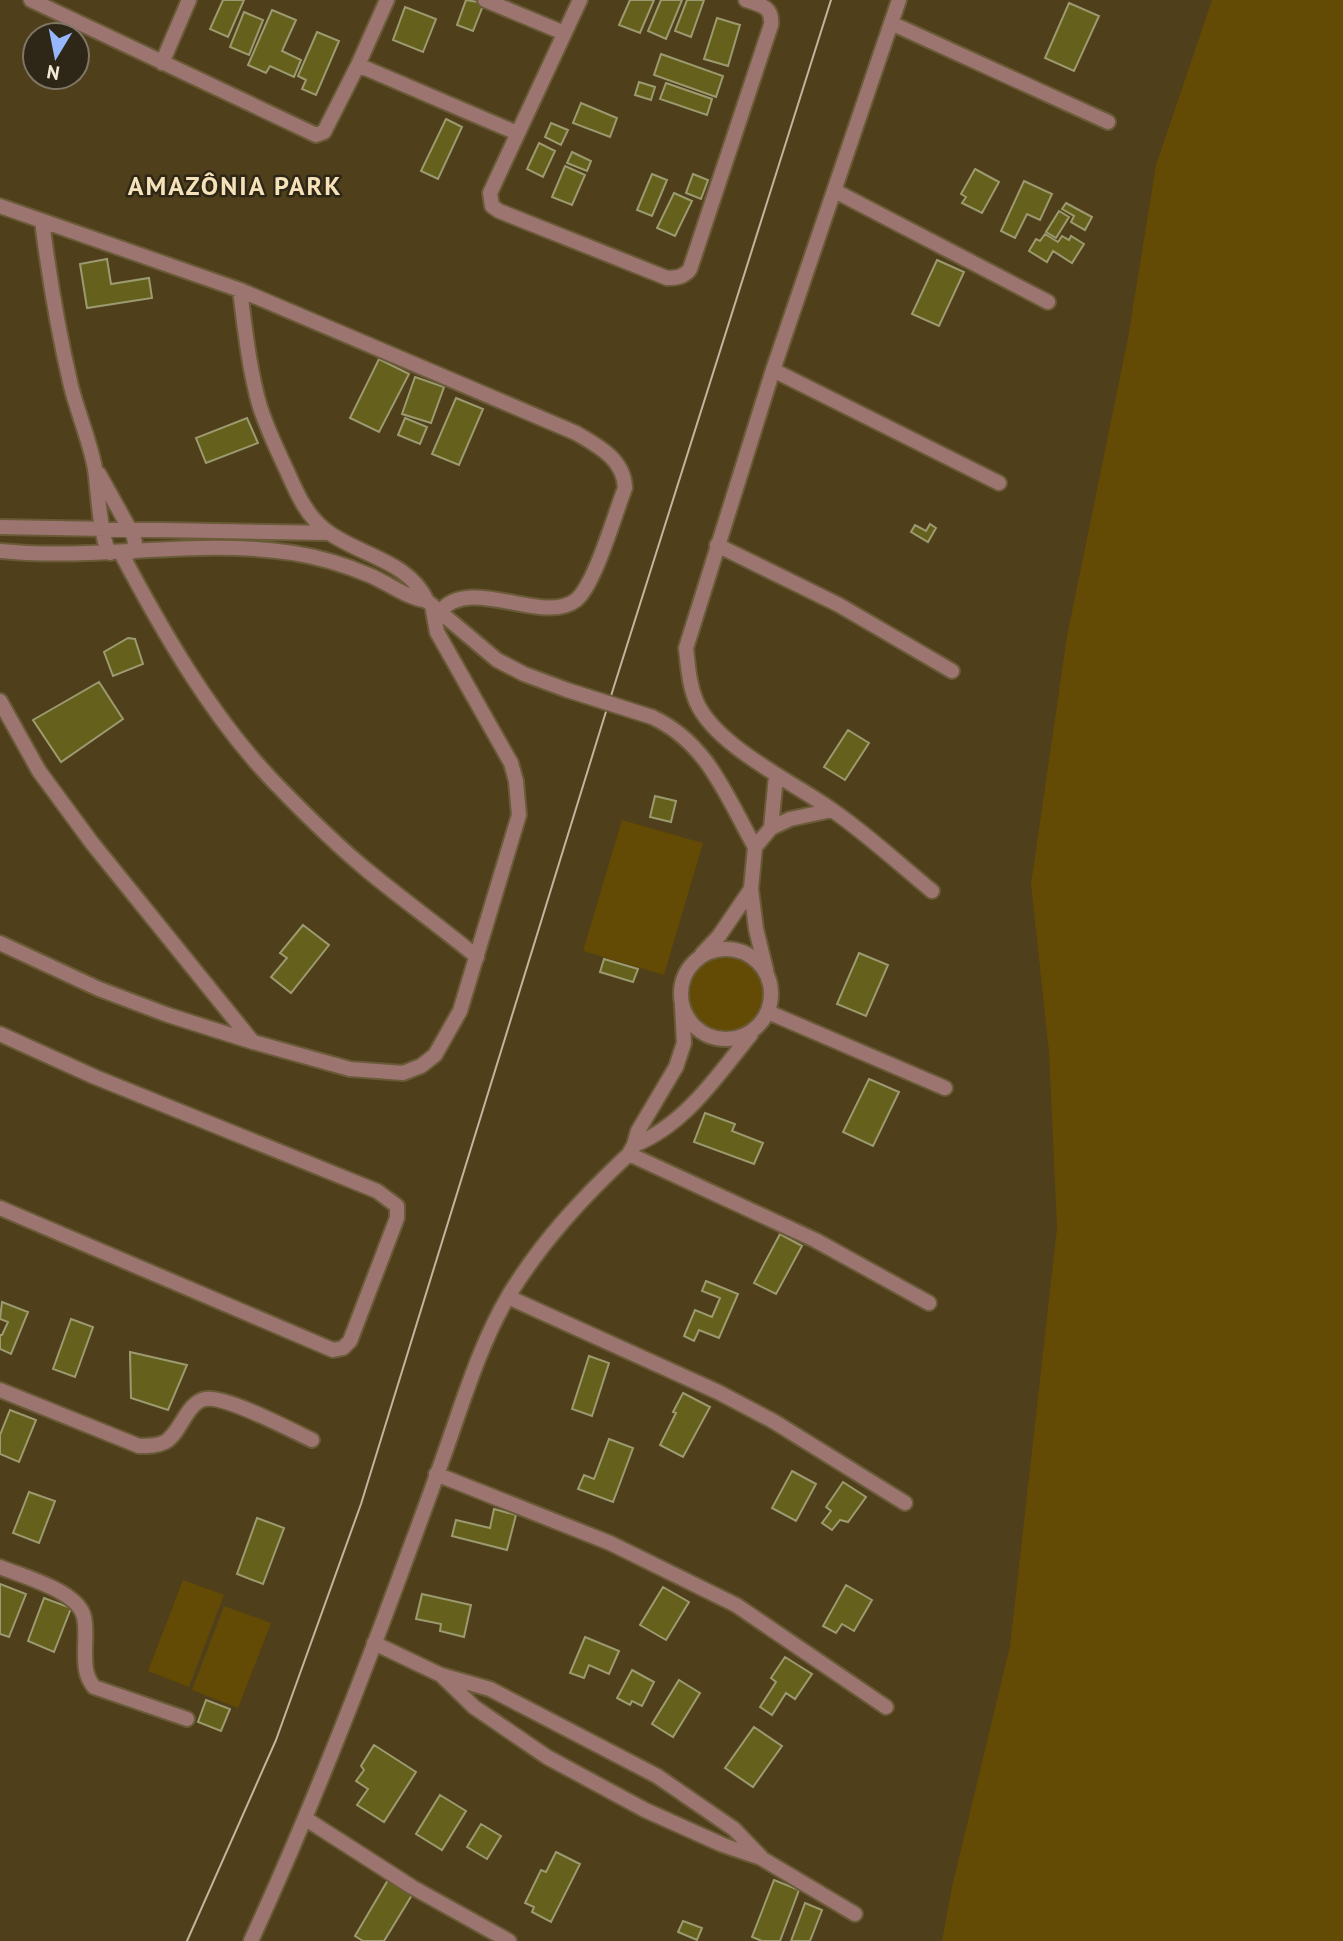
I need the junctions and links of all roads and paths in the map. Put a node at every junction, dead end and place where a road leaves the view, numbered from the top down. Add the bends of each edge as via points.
1 (31, 0) edge
2 (189, 0) edge
3 (387, 0) edge
4 (485, 0) edge
5 (580, 0) edge
6 (746, 0) edge
7 (899, 0) edge
8 (891, 23) junction
9 (564, 33) junction
10 (162, 63) junction
11 (358, 65) junction
12 (1108, 122) dead end
13 (517, 133) junction
14 (835, 191) junction
15 (0, 206) edge
16 (42, 221) junction
17 (240, 290) junction
18 (1048, 302) dead end
19 (773, 370) junction
20 (94, 467) junction
21 (999, 483) dead end
22 (0, 527) edge
23 (130, 529) junction
24 (104, 530) junction
25 (329, 533) junction
26 (717, 545) junction
27 (0, 551) edge
28 (121, 553) junction
29 (433, 606) junction
30 (952, 671) dead end
31 (0, 701) edge
32 (776, 776) junction
33 (832, 810) junction
34 (771, 828) junction
35 (755, 847) junction
36 (751, 889) junction
37 (932, 891) dead end
38 (0, 943) edge
39 (477, 957) junction
40 (694, 962) junction
41 (768, 979) junction
42 (682, 1005) junction
43 (768, 1012) junction
44 (754, 1030) junction
45 (0, 1034) edge
46 (253, 1042) junction
47 (945, 1088) dead end
48 (631, 1149) junction
49 (0, 1208) edge
50 (508, 1297) junction
51 (929, 1303) dead end
52 (0, 1390) edge
53 (312, 1440) dead end
54 (436, 1474) junction
55 (905, 1503) dead end
56 (0, 1567) edge
57 (374, 1643) junction
58 (441, 1675) junction
59 (886, 1707) dead end
60 (187, 1719) dead end
61 (306, 1819) junction
62 (761, 1858) junction
63 (855, 1914) dead end
64 (251, 1941) edge
65 (509, 1941) edge

1 - 10 street
2 - 10 street
3 - 11 street
4 - 9 street
5 - 9 street
6 - 13 street via 769,9 771,25 686,274 659,276 492,206 490,194
7 - 8 street
8 - 12 street
8 - 14 street
9 - 13 street
10 - 11 street via 316,135 324,132
11 - 13 street
14 - 18 street
14 - 19 street
15 - 16 street
16 - 17 street
16 - 20 street via 54,306
17 - 25 street via 260,407 303,504
17 - 29 street via 576,433 601,447 620,467 625,488 592,576 578,600 559,607 470,597
19 - 21 street
19 - 26 street
20 - 23 street
20 - 24 street
22 - 24 street
23 - 24 street
23 - 25 street
23 - 28 street via 135,541
24 - 28 street via 103,541
25 - 29 street via 401,571
26 - 30 street via 839,605
26 - 32 street via 686,648 689,680 697,703 718,731
27 - 28 street
28 - 29 street via 247,548 322,558
28 - 39 street via 194,676 273,781 367,870
29 - 35 street, bridge via 497,660 534,678 673,727 705,760
29 - 39 street via 437,632 511,763 517,790 516,830
31 - 46 street via 39,771 92,843
32 - 33 street
32 - 34 street
33 - 34 street via 790,818
33 - 37 street
34 - 35 street
35 - 36 street
36 - 40 street via 719,936
36 - 41 street
38 - 46 street via 99,989
39 - 46 street via 447,1037 435,1055 403,1073 349,1069
40 - 41 street via 714,952 736,950 750,956
40 - 42 street via 681,989
41 - 43 street
42 - 44 street via 688,1018 711,1037 740,1037
42 - 48 street via 684,1043 676,1067
43 - 44 street
43 - 47 street
44 - 48 street via 674,1123
45 - 49 street via 377,1191 397,1206 397,1218 350,1341 333,1350
48 - 50 street via 581,1198
48 - 51 street via 816,1240
50 - 54 street
50 - 55 street via 718,1392
52 - 53 street via 139,1446 167,1441 198,1401 211,1398
54 - 57 street
54 - 59 street via 610,1543 736,1605
56 - 60 street via 43,1584 79,1606 85,1616 85,1669 94,1687
57 - 58 street
57 - 61 street
58 - 62 street via 474,1707 547,1757 645,1810
58 - 62 street via 490,1689 657,1776 733,1829
61 - 64 street
61 - 65 street via 412,1887
62 - 63 street

